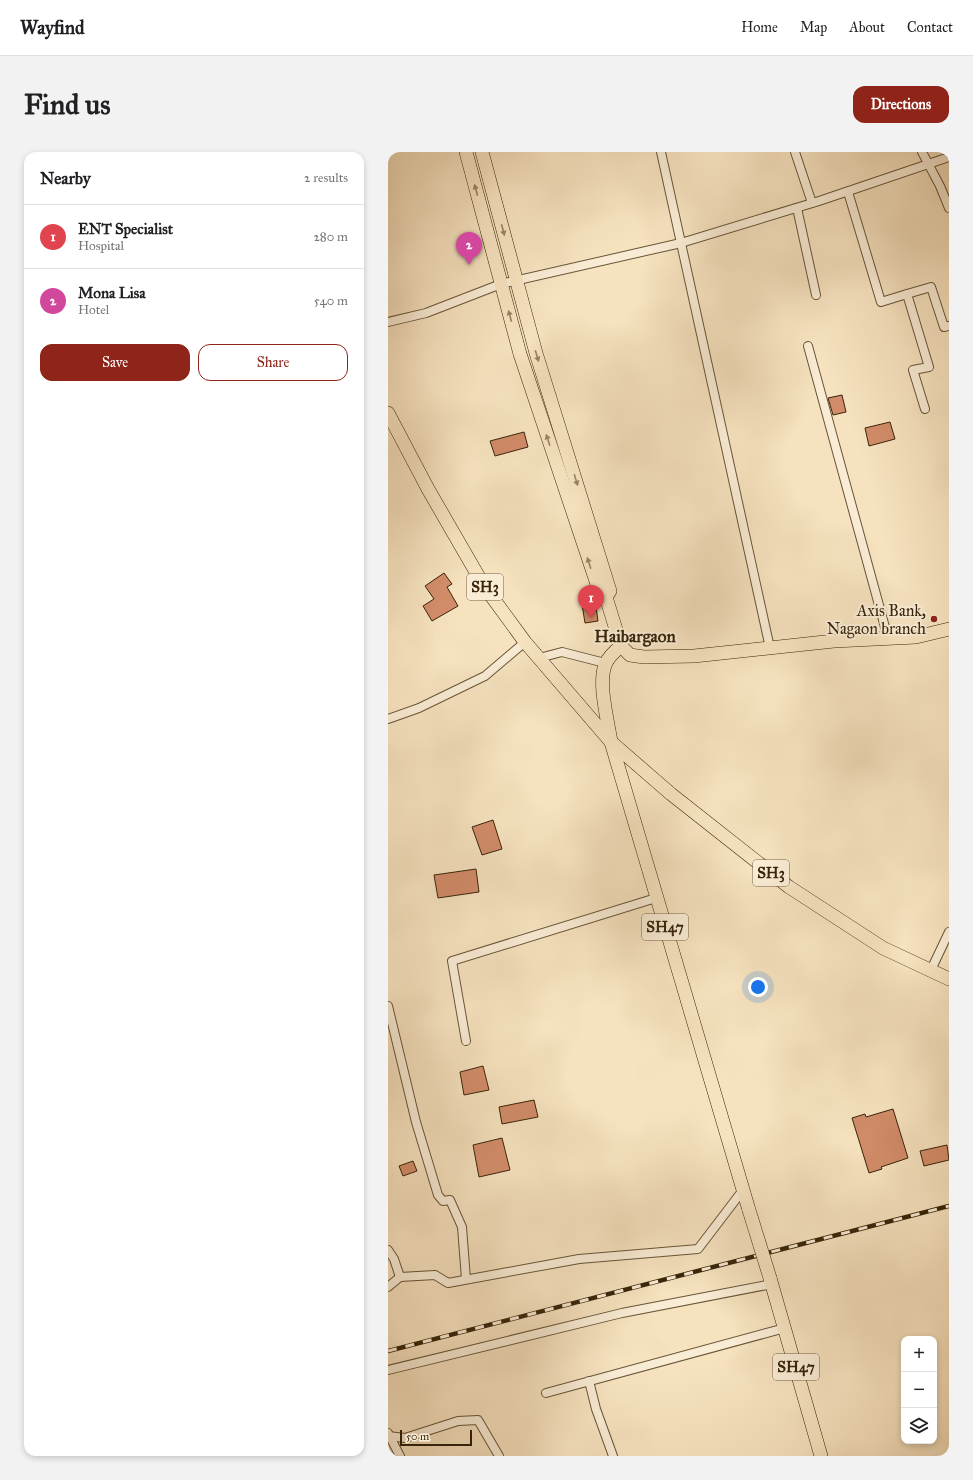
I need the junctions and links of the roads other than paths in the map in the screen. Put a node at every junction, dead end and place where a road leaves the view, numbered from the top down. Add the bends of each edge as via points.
1 (466, 152) edge
2 (482, 152) edge
3 (660, 152) edge
4 (795, 152) edge
5 (922, 152) edge
6 (949, 157) edge
7 (927, 164) junction
8 (848, 192) junction
9 (812, 204) junction
10 (797, 208) junction
11 (949, 208) edge
12 (681, 243) junction
13 (516, 281) junction
14 (501, 284) junction
15 (907, 294) junction
16 (816, 295) dead end
17 (388, 322) edge
18 (949, 326) edge
19 (808, 346) dead end
20 (925, 409) dead end
21 (388, 413) edge
22 (606, 597) junction
23 (949, 629) edge
24 (888, 638) junction
25 (525, 642) junction
26 (620, 646) junction
27 (770, 648) junction
28 (539, 658) junction
29 (605, 663) junction
30 (388, 719) edge
31 (611, 742) junction
32 (656, 898) junction
33 (949, 932) edge
34 (930, 972) junction
35 (949, 979) edge
36 (388, 1006) edge
37 (466, 1041) dead end
38 (743, 1190) junction
39 (388, 1250) edge
40 (400, 1277) junction
41 (466, 1279) junction
42 (771, 1281) junction
43 (388, 1286) edge
44 (786, 1328) junction
45 (388, 1370) edge
46 (589, 1381) junction
47 (546, 1393) dead end
48 (388, 1434) edge
49 (400, 1456) edge
50 (499, 1456) edge
51 (613, 1456) edge
52 (821, 1456) edge

14 -> 1 main road
2 -> 13 main road
3 - 12 street
4 - 9 street
5 - 7 street
6 - 7 street
7 - 8 street
7 - 11 street
8 - 9 street
8 - 15 street via 881,302
9 - 10 street
10 - 12 street
10 - 16 street
12 - 13 street
12 - 27 street
13 - 14 street
13 -> 22 main road via 610,591
14 - 17 street via 426,313
22 -> 14 main road via 600,593 520,354
15 - 18 street via 931,287 944,327
15 - 20 street via 929,367 913,370
19 - 24 street
21 - 25 main road, SH3 via 465,556
22 - 26 main road
23 - 24 main road via 916,637
24 - 27 main road
25 - 28 main road, SH3
25 - 30 street via 485,676 419,708
26 - 27 main road via 630,654 644,657 694,656
26 - 29 main road
28 - 29 street via 562,652
28 - 31 main road, SH3
29 - 31 main road, SH47 via 603,683
31 - 32 main road, SH47
31 - 34 main road, SH3 via 671,794 789,887 883,948
32 - 37 street via 452,961
32 - 38 main road, SH47
33 - 34 street
34 - 35 main road, SH3
36 - 41 street via 416,1122 438,1195 443,1201 450,1200 462,1227
38 - 41 street via 698,1249 579,1259
38 - 42 main road, SH47, bridge
39 - 40 street
40 - 41 street via 435,1275 448,1283
40 - 43 street
42 - 44 main road, SH47
42 - 45 street via 622,1313
44 - 46 street
44 - 52 main road, SH47
46 - 47 street
46 - 51 street
48 - 49 street
48 - 50 street via 405,1438 458,1421 478,1420

